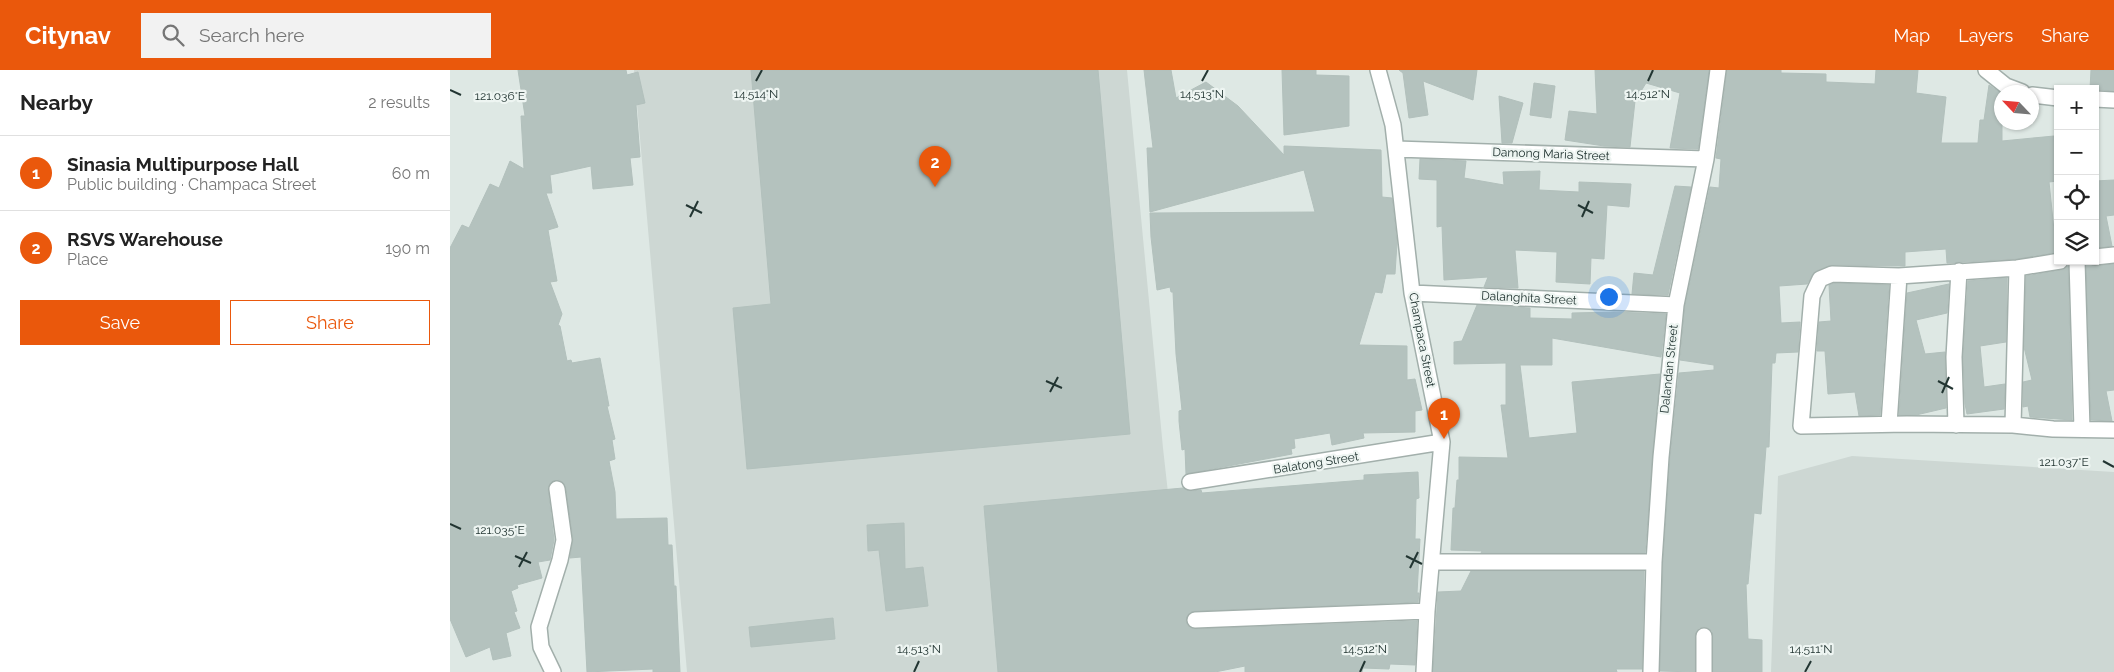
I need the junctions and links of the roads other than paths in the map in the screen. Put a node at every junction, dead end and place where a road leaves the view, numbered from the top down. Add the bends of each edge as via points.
1 (1378, 70) edge
2 (1718, 70) edge
3 (1986, 70) edge
4 (2005, 85) edge
5 (2039, 95) edge
6 (2054, 97) edge
7 (2099, 99) edge
8 (2114, 100) edge
9 (1396, 148) junction
10 (1706, 159) junction
11 (2114, 255) edge
12 (2099, 257) edge
13 (2054, 262) edge
14 (2077, 265) edge
15 (2017, 268) junction
16 (1959, 272) junction
17 (1900, 276) junction
18 (1412, 293) junction
19 (1676, 305) junction
20 (1889, 424) junction
21 (1956, 425) junction
22 (2013, 425) junction
23 (2082, 429) junction
24 (2114, 430) edge
25 (1442, 442) junction
26 (1190, 482) dead end
27 (557, 489) dead end
28 (1432, 562) junction
29 (1654, 562) junction
30 (1427, 611) junction
31 (1195, 620) dead end
32 (1704, 636) dead end
33 (553, 672) edge
34 (1424, 672) edge
35 (1651, 672) edge
36 (1704, 672) edge

1 - 9 street, Champaca Street
2 - 10 street, Dalandan Street
3 - 4 street
5 - 6 street
7 - 8 street
9 - 10 street, Damong Maria Street
9 - 18 street, Champaca Street
10 - 19 street, Dalandan Street
11 - 12 street
13 - 15 street
14 - 23 street
15 - 16 street
15 - 22 street
16 - 17 street
16 - 21 street via 1954,357
17 - 20 street
17 - 20 street via 1832,274 1820,280 1812,296 1801,426
18 - 19 street, Dalanghita Street
18 - 25 street, Champaca Street
19 - 29 street, Dalandan Street
20 - 21 street
21 - 22 street
22 - 23 street
23 - 24 street
25 - 26 street, Balatong Street
25 - 28 street, Champaca Street
27 - 33 street via 564,540 539,627 541,647
28 - 29 street
28 - 30 street, Champaca Street
29 - 35 street, Dalandan Street
30 - 31 street
30 - 34 street, Champaca Street
32 - 36 street

